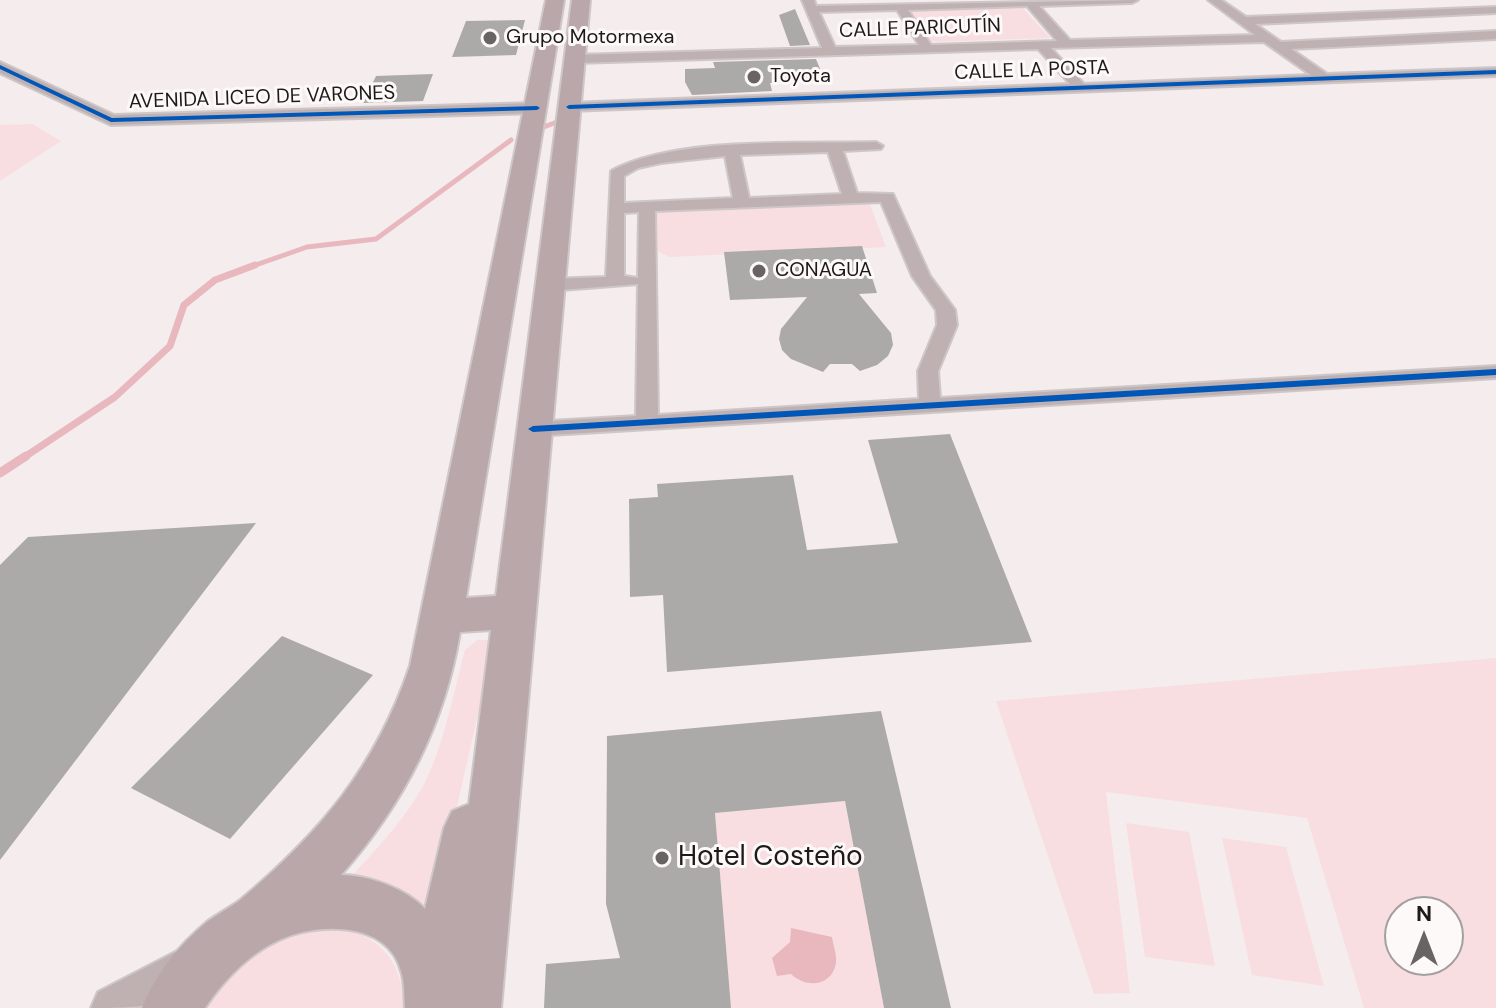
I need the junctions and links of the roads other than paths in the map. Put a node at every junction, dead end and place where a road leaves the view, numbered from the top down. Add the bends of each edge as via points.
1 (555, 0) edge
2 (581, 0) edge
3 (1132, 0) edge
4 (1214, 0) edge
5 (1395, 0) edge
6 (1028, 1) edge
7 (810, 4) edge
8 (900, 6) junction
9 (1496, 10) edge
10 (1419, 13) junction
11 (1242, 21) junction
12 (1140, 24) dead end
13 (1496, 35) edge
14 (1464, 36) junction
15 (1160, 41) junction
16 (1272, 42) junction
17 (1067, 44) junction
18 (1041, 45) junction
19 (927, 48) junction
20 (1485, 48) dead end
21 (830, 51) junction
22 (575, 59) junction
23 (0, 67) edge
24 (1496, 72) edge
25 (1323, 78) junction
26 (1081, 88) junction
27 (67, 124) dead end
28 (96, 124) junction
29 (547, 127) junction
30 (876, 146) dead end
31 (834, 148) junction
32 (732, 152) junction
33 (851, 198) junction
34 (742, 202) junction
35 (647, 206) junction
36 (616, 208) junction
37 (647, 280) junction
38 (615, 281) junction
39 (549, 285) junction
40 (1496, 372) edge
41 (930, 406) junction
42 (647, 422) junction
43 (533, 429) junction
44 (441, 616) junction
45 (511, 635) junction
46 (257, 921) junction
47 (213, 954) junction
48 (447, 1001) edge
49 (114, 1008) edge
50 (171, 1008) edge

1 - 29 main road
2 - 22 main road
3 - 6 street
4 - 11 street
5 - 10 street
6 - 8 street
6 - 17 street
7 - 8 street
7 - 21 street
8 - 19 street
9 - 10 street
10 - 11 street
10 - 14 street
11 - 16 street
12 - 15 street
13 - 14 street, CALLE PARICUTÍN
14 - 16 street, CALLE PARICUTÍN
14 - 20 street
15 - 16 street, CALLE PARICUTÍN
15 - 17 street, CALLE PARICUTÍN
16 - 25 street
17 - 18 street, CALLE PARICUTÍN
18 - 19 street, CALLE PARICUTÍN
18 - 26 street
19 - 21 street, CALLE PARICUTÍN
21 - 22 street, CALLE PARICUTÍN
22 - 29 main road
23 - 28 street, AVENIDA LICEO DE VARONES
24 - 25 street, CALLE LA POSTA
25 - 26 street, CALLE LA POSTA
26 - 29 street, CALLE LA POSTA
27 - 28 street
28 - 29 street, AVENIDA LICEO DE VARONES
29 - 39 main road
29 - 44 main road
30 - 31 street
31 - 32 street
31 - 33 street
32 - 34 street
32 - 36 street via 622,167 616,174
33 - 34 street
33 - 41 street via 887,197 921,276 945,310 947,325 928,371
34 - 35 street
35 - 36 street
35 - 37 street
36 - 38 street
37 - 38 street
37 - 42 street
38 - 39 street
39 - 43 main road
40 - 41 street
41 - 42 street
42 - 43 street
43 - 45 main road
44 - 45 main road
44 - 46 main road via 420,712 398,760 320,862
45 - 48 main road
46 - 47 main road
46 - 48 main road via 298,905 337,899 372,905 402,922 424,949
47 - 49 street
47 - 50 main road

